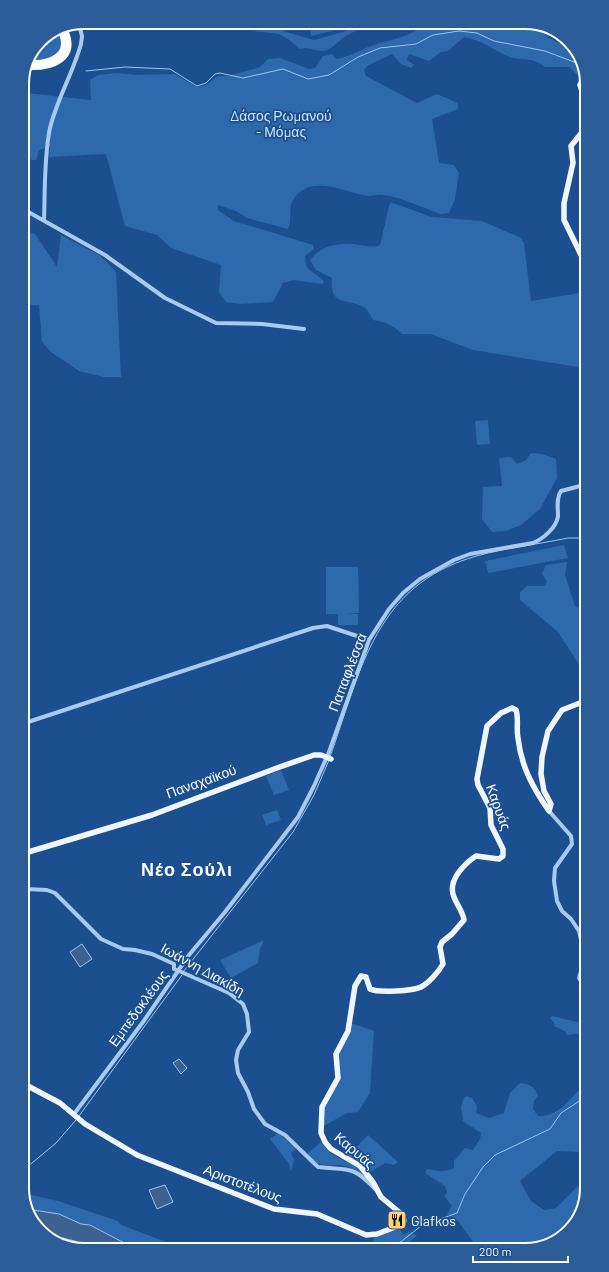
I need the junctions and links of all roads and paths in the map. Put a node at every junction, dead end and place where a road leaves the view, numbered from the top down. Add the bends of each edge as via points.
1 (80, 29) edge
2 (65, 32) edge
3 (62, 34) edge
4 (33, 63) edge
5 (32, 67) edge
6 (580, 135) edge
7 (29, 212) edge
8 (44, 220) junction
9 (580, 253) edge
10 (304, 329) dead end
11 (580, 486) edge
12 (369, 640) junction
13 (580, 703) edge
14 (29, 722) edge
15 (329, 758) junction
16 (549, 811) junction
17 (29, 852) edge
18 (29, 889) edge
19 (580, 935) edge
20 (174, 964) junction
21 (182, 966) junction
22 (178, 971) junction
23 (29, 1087) edge
24 (74, 1114) junction
25 (377, 1192) junction
26 (404, 1224) joint

1 - 8 street via 81,44 50,130
2 - 5 highway via 68,44 61,61 44,67
3 - 4 highway via 64,42 58,56 48,62
6 - 9 main road via 571,146 573,164 564,206 565,222
7 - 8 street
8 - 10 street via 105,255 165,298 216,323 262,324
11 - 12 street, Παπαφλέσσα via 561,491 556,522 541,540 470,554 420,579 388,609
12 - 14 street via 327,626 313,628
12 - 15 street, Παπαφλέσσα
13 - 16 main road via 562,710 548,731 541,768 544,791 551,804
15 - 17 main road, Παναχαϊκού via 313,755 152,815
15 - 21 street, Εμπεδοκλέους via 288,832
16 - 19 street, Καρυάς via 571,836 572,844 555,868 554,881 562,911 571,919
16 - 25 main road, Καρυάς via 522,763 517,736 517,712 512,708 507,709 487,726 477,781 490,808 491,825 503,849 503,856 499,859 476,856 456,876 453,895 464,920 442,942 440,947 443,964 424,985 415,989 377,991 370,989 366,977 358,978 348,1029 336,1054 339,1075 322,1107 320,1125 325,1142 331,1149 360,1166 373,1182
18 - 20 street, Ιωάννη Διακίδη via 55,893 102,940 123,949 152,954
20 - 21 street
20 - 22 street, Ιωάννη Διακίδη
21 - 22 street, Εμπεδοκλέους
22 - 24 street, Εμπεδοκλέους
22 - 25 street, Ιωάννη Διακίδη via 229,993 244,1005 249,1032 237,1054 237,1068 254,1109 262,1121 285,1135 318,1167 354,1170
23 - 24 main road
24 - 26 main road, Αριστοτέλους via 136,1154 274,1209 317,1214 366,1235
25 - 26 main road, Καρυάς via 402,1215

